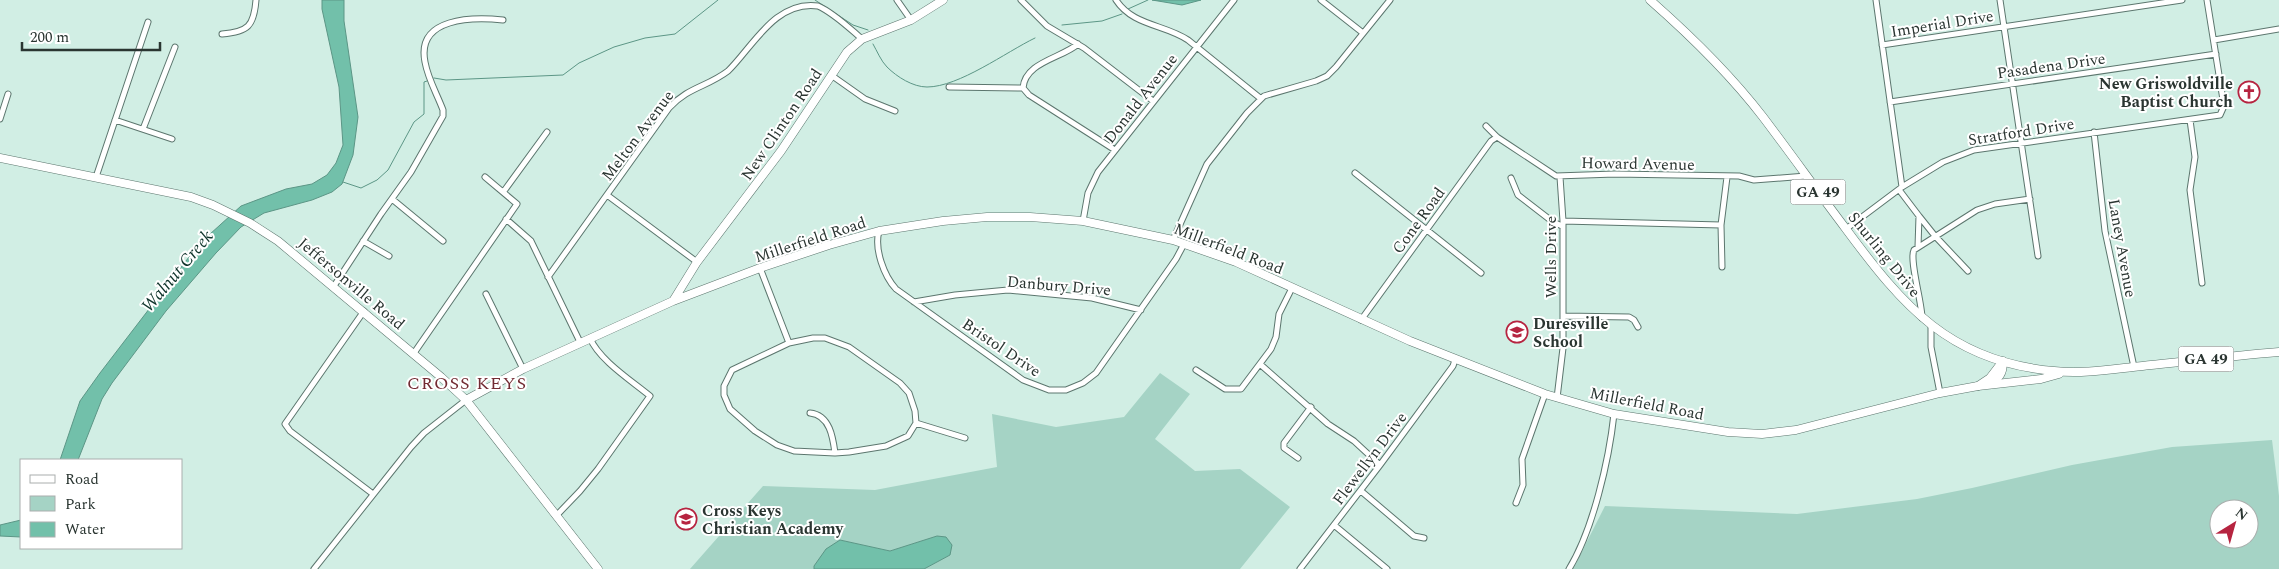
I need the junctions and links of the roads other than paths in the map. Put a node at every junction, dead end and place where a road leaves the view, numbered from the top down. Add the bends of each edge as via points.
1 (256, 0) edge
2 (897, 0) edge
3 (943, 0) edge
4 (1021, 0) edge
5 (1116, 0) edge
6 (1234, 0) edge
7 (1321, 0) edge
8 (1390, 0) edge
9 (1650, 0) edge
10 (1876, 0) edge
11 (2000, 0) edge
12 (2182, 0) edge
13 (2207, 0) edge
14 (503, 20) dead end
15 (911, 20) junction
16 (148, 22) dead end
17 (2004, 26) junction
18 (2279, 29) edge
19 (1363, 32) junction
20 (222, 34) dead end
21 (862, 38) junction
22 (2214, 40) junction
23 (1078, 44) junction
24 (1882, 45) junction
25 (175, 47) dead end
26 (1196, 47) junction
27 (2216, 54) junction
28 (831, 75) junction
29 (2012, 84) junction
30 (949, 87) dead end
31 (1023, 88) junction
32 (8, 94) dead end
33 (1260, 98) junction
34 (1153, 101) junction
35 (1890, 102) junction
36 (896, 111) dead end
37 (0, 119) edge
38 (115, 120) junction
39 (2190, 120) junction
40 (1486, 126) dead end
41 (143, 129) junction
42 (547, 132) dead end
43 (2094, 132) junction
44 (1497, 137) junction
45 (172, 139) dead end
46 (2021, 142) junction
47 (1115, 150) junction
48 (0, 158) edge
49 (1355, 173) dead end
50 (1727, 176) junction
51 (1806, 176) junction
52 (96, 177) junction
53 (485, 177) dead end
54 (1560, 177) junction
55 (1511, 178) dead end
56 (1901, 189) junction
57 (504, 191) junction
58 (607, 196) junction
59 (392, 199) junction
60 (2030, 199) junction
61 (1919, 216) junction
62 (506, 219) junction
63 (1083, 221) junction
64 (1562, 223) junction
65 (1721, 225) junction
66 (1846, 229) junction
67 (879, 231) junction
68 (1426, 231) junction
69 (1934, 236) junction
70 (443, 240) dead end
71 (1173, 240) junction
72 (363, 241) junction
73 (1184, 244) junction
74 (1918, 247) junction
75 (389, 256) dead end
76 (2038, 256) dead end
77 (698, 262) junction
78 (1722, 267) dead end
79 (760, 268) junction
80 (1968, 271) dead end
81 (1481, 273) dead end
82 (548, 277) junction
83 (2202, 283) dead end
84 (334, 286) junction
85 (1292, 288) junction
86 (486, 294) dead end
87 (672, 301) junction
88 (914, 302) junction
89 (364, 310) junction
90 (1141, 310) junction
91 (1563, 316) junction
92 (1922, 318) junction
93 (1361, 320) junction
94 (1930, 325) junction
95 (1638, 327) dead end
96 (590, 338) junction
97 (580, 342) junction
98 (789, 343) junction
99 (2279, 352) edge
100 (414, 353) junction
101 (1455, 360) junction
102 (2003, 361) junction
103 (1261, 365) junction
104 (2134, 367) junction
105 (523, 369) junction
106 (1196, 370) dead end
107 (2065, 372) junction
108 (1978, 386) junction
109 (1940, 393) junction
110 (1545, 394) junction
111 (1557, 398) junction
112 (466, 400) junction
113 (1311, 407) junction
114 (810, 413) dead end
115 (1614, 414) junction
116 (916, 423) junction
117 (966, 438) dead end
118 (835, 454) junction
119 (1298, 458) dead end
120 (1380, 465) junction
121 (1361, 491) junction
122 (373, 494) junction
123 (1516, 503) dead end
124 (556, 516) junction
125 (1334, 525) junction
126 (1424, 538) dead end
127 (1302, 568) edge
128 (314, 569) edge
129 (598, 569) edge
130 (1387, 569) edge
131 (1570, 569) edge

1 - 20 street via 249,26 239,33
2 - 15 street
3 - 15 main road, New Clinton Road
4 - 23 street via 1047,26
5 - 26 street via 1138,21 1176,34
6 - 26 street, Donald Avenue
7 - 19 street
8 - 19 street
9 - 51 main road, Shurling Drive / GA 49 via 1736,84
10 - 24 street
11 - 17 street
12 - 17 street, Imperial Drive
13 - 22 street
14 - 59 street via 484,18 442,24 426,44 424,60 443,110 440,124
15 - 21 main road, New Clinton Road
16 - 38 street
17 - 24 street, Imperial Drive
17 - 29 street
18 - 22 street
19 - 33 street via 1327,76
21 - 28 main road, New Clinton Road via 847,52
21 - 58 street, Melton Avenue via 817,5 801,3 786,6 766,22 728,71 690,90 676,101
22 - 27 street
23 - 31 street via 1034,68
23 - 34 street
24 - 35 street
25 - 41 street
26 - 33 street
26 - 34 street, Donald Avenue
27 - 29 street, Pasadena Drive
27 - 39 street, Stratford Drive via 2224,106 2222,114
28 - 36 street via 865,98
28 - 77 main road, New Clinton Road via 776,158
29 - 35 street, Pasadena Drive
29 - 46 street
30 - 31 street
31 - 47 street via 1028,95
32 - 37 street
33 - 71 street via 1207,164
34 - 47 street, Donald Avenue
35 - 56 street
38 - 41 street
38 - 52 street
39 - 43 street, Stratford Drive
39 - 83 street via 2195,157 2190,190
40 - 44 street, Howard Avenue
41 - 45 street
42 - 57 street
43 - 46 street, Stratford Drive
43 - 104 street, Laney Avenue via 2105,231
44 - 54 street, Howard Avenue via 1552,175
44 - 68 street, Cone Road
46 - 56 street, Stratford Drive via 1963,153
46 - 60 street
47 - 63 street, Donald Avenue via 1090,187
48 - 52 main road, Jeffersonville Road
49 - 68 street
50 - 51 street, Howard Avenue via 1754,180
50 - 54 street, Howard Avenue via 1615,174
50 - 65 street
51 - 66 main road, Shurling Drive / GA 49
52 - 84 main road, Jeffersonville Road via 175,193 216,206 273,237
53 - 57 street
54 - 64 street, Wells Drive
55 - 64 street via 1518,195 1553,222
56 - 61 street
56 - 66 street, Stratford Drive
57 - 62 street via 517,204
58 - 77 street
58 - 82 street, Melton Avenue
59 - 70 street
59 - 72 street
60 - 69 street via 1977,210
60 - 76 street
61 - 69 street
61 - 74 street
62 - 82 street via 527,236
62 - 100 street
63 - 67 main road, Millerfield Road via 987,217 943,220
63 - 71 main road, Millerfield Road
64 - 65 street
64 - 91 street, Wells Drive
65 - 78 street
66 - 92 main road, Shurling Drive / GA 49 via 1891,288
67 - 79 main road, Millerfield Road
67 - 88 street, Bristol Drive via 878,246 886,274 896,289
68 - 81 street
68 - 93 street, Cone Road
69 - 74 street
69 - 80 street
71 - 73 main road, Millerfield Road
72 - 75 street
72 - 84 street
73 - 85 main road, Millerfield Road via 1236,262
73 - 90 street, Bristol Drive
74 - 92 street via 1912,254 1922,301
77 - 87 main road, New Clinton Road
79 - 87 main road, Millerfield Road
79 - 98 street
82 - 97 street
84 - 89 main road, Jeffersonville Road
85 - 93 main road, Millerfield Road
85 - 103 street via 1279,314 1275,342
86 - 105 street
87 - 96 main road, Millerfield Road
88 - 90 street, Danbury Drive via 1008,290 1092,298
88 - 90 street, Bristol Drive via 1023,380 1057,390 1075,387 1096,373
89 - 100 main road, Jeffersonville Road
89 - 122 street via 284,424
91 - 95 street via 1629,317
91 - 111 street, Wells Drive via 1562,370
92 - 94 main road, Shurling Drive / GA 49
93 - 101 main road, Millerfield Road
94 - 102 main road, Shurling Drive / GA 49 via 1965,346
94 - 109 street
96 - 97 main road, Millerfield Road
96 - 124 street via 609,362 650,396 580,491
97 - 105 main road, Millerfield Road
98 - 116 street via 820,338 849,347 909,393
98 - 118 street via 732,370 724,386 726,403 754,431 778,445 794,451
99 - 104 main road, GA 49
100 - 112 main road, Jeffersonville Road
101 - 110 main road, Millerfield Road
101 - 120 street, Flewellyn Drive
102 - 107 main road, GA 49
102 - 108 main road, Millerfield Road via 1986,382
103 - 106 street via 1244,387 1235,391 1220,387
103 - 113 street
104 - 107 main road, GA 49
105 - 112 main road, Millerfield Road
107 - 108 main road via 2041,379
108 - 109 main road, Millerfield Road
109 - 115 main road, Millerfield Road via 1770,434 1728,432
110 - 111 main road, Millerfield Road
110 - 123 street via 1522,459 1523,485
111 - 115 main road, Millerfield Road
112 - 122 street via 424,433
112 - 124 main road, Jeffersonville Road
113 - 119 street via 1284,443 1284,448
113 - 120 street
114 - 118 street via 825,420
115 - 131 street via 1587,532
116 - 117 street
116 - 118 street via 913,431 901,441
120 - 121 street, Flewellyn Drive
121 - 125 street, Flewellyn Drive
121 - 126 street via 1414,536
122 - 128 street
124 - 129 main road, Jeffersonville Road
125 - 127 street, Flewellyn Drive
125 - 130 street

